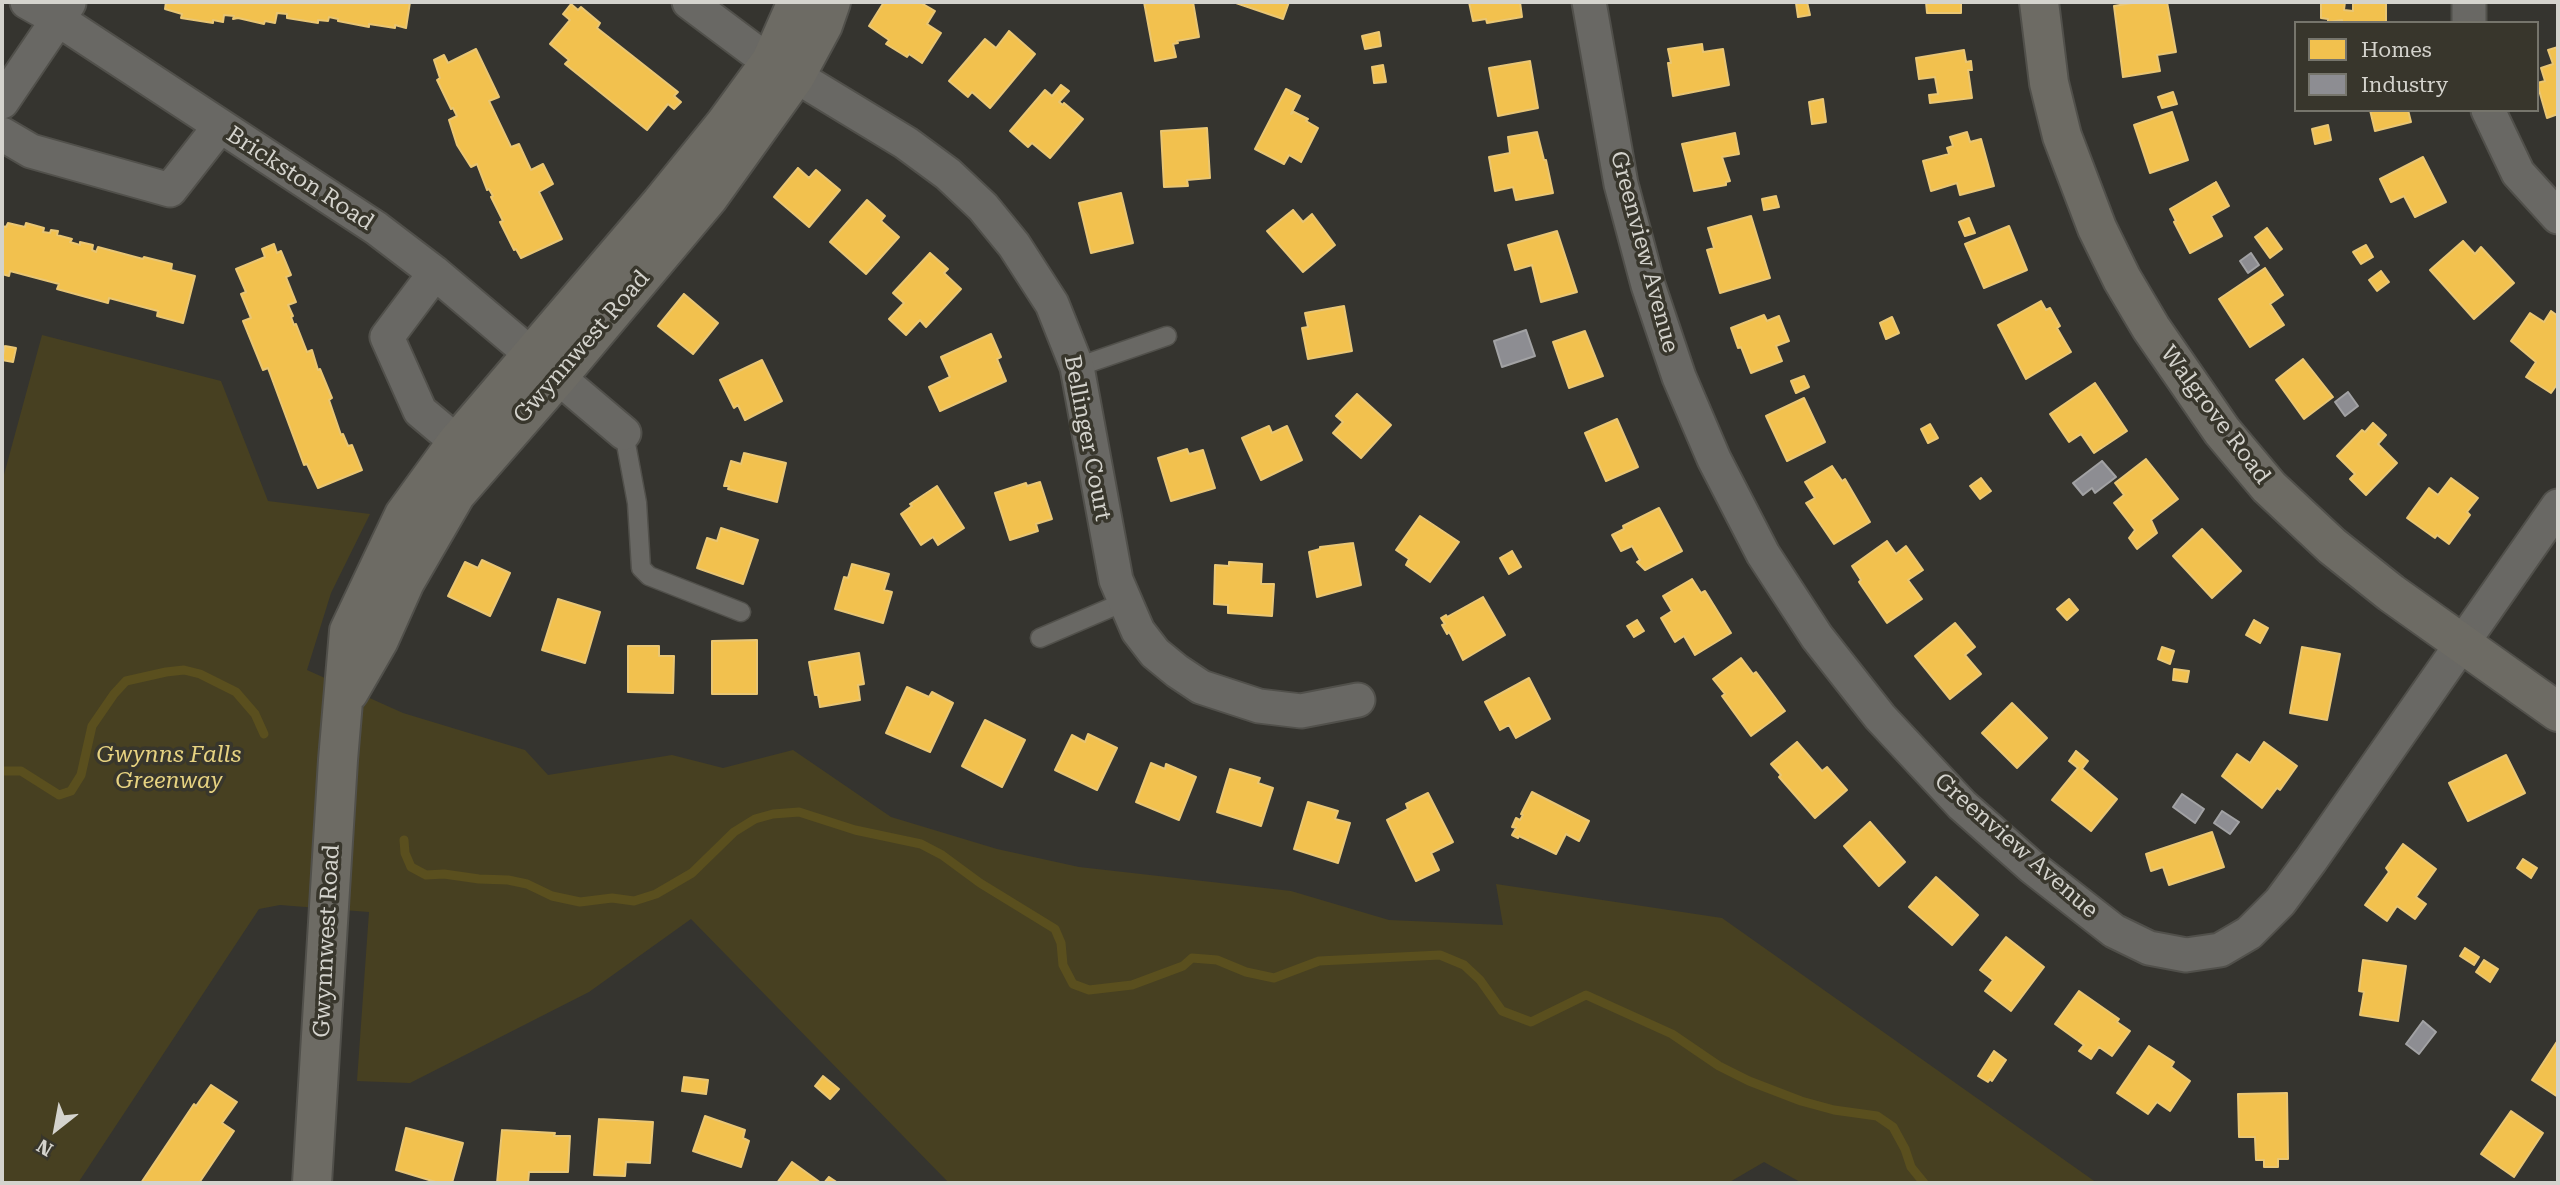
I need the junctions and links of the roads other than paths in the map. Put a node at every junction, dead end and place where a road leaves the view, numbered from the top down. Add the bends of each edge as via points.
1 (27, 2) edge
2 (689, 2) edge
3 (797, 2) edge
4 (831, 2) edge
5 (1589, 2) edge
6 (2039, 2) edge
7 (2469, 2) edge
8 (64, 11) edge
9 (2469, 21) edge
10 (783, 69) junction
11 (2, 102) edge
12 (2489, 112) edge
13 (220, 126) junction
14 (2, 134) edge
15 (2558, 217) edge
16 (435, 273) junction
17 (1167, 336) dead end
18 (544, 366) junction
19 (1077, 367) junction
20 (624, 433) joint
21 (470, 453) junction
22 (2558, 506) edge
23 (1124, 602) junction
24 (741, 612) dead end
25 (1040, 638) dead end
26 (2461, 643) junction
27 (1358, 700) dead end
28 (2558, 712) edge
29 (312, 1183) edge

1 - 8 street, Brickston Road
2 - 10 street, Bellinger Court
3 - 10 street, Gwynnwest Road
4 - 10 street, Gwynnwest Road via 822,24
5 - 26 street, Greenview Avenue via 1621,184 1648,285 1679,377 1714,459 1763,554 1818,637 1880,717 1962,804 2114,931 2148,948 2186,955 2220,950 2249,933 2288,892
6 - 26 street, Walgrove Road via 2049,83 2076,179 2122,279 2151,328 2222,431 2269,487 2352,561
7 - 9 street
8 - 11 street
8 - 13 street, Brickston Road
10 - 18 street, Gwynnwest Road via 709,197
10 - 19 street, Bellinger Court via 906,143 983,207 1052,304
12 - 15 street via 2518,173
13 - 14 street via 170,190 31,151
13 - 16 street, Brickston Road via 376,228
16 - 18 street, Brickston Road
16 - 21 street via 387,337 420,411
17 - 19 lane
18 - 20 street, Brickston Road
18 - 21 street, Gwynnwest Road
19 - 23 street, Bellinger Court via 1109,550
20 - 24 lane via 637,503 641,568 649,576
21 - 29 street, Gwynnwest Road via 456,495 344,699
22 - 26 street, Greenview Avenue
23 - 25 lane
23 - 27 street, Bellinger Court via 1155,653 1201,687 1259,706 1301,710
26 - 28 street, Walgrove Road

